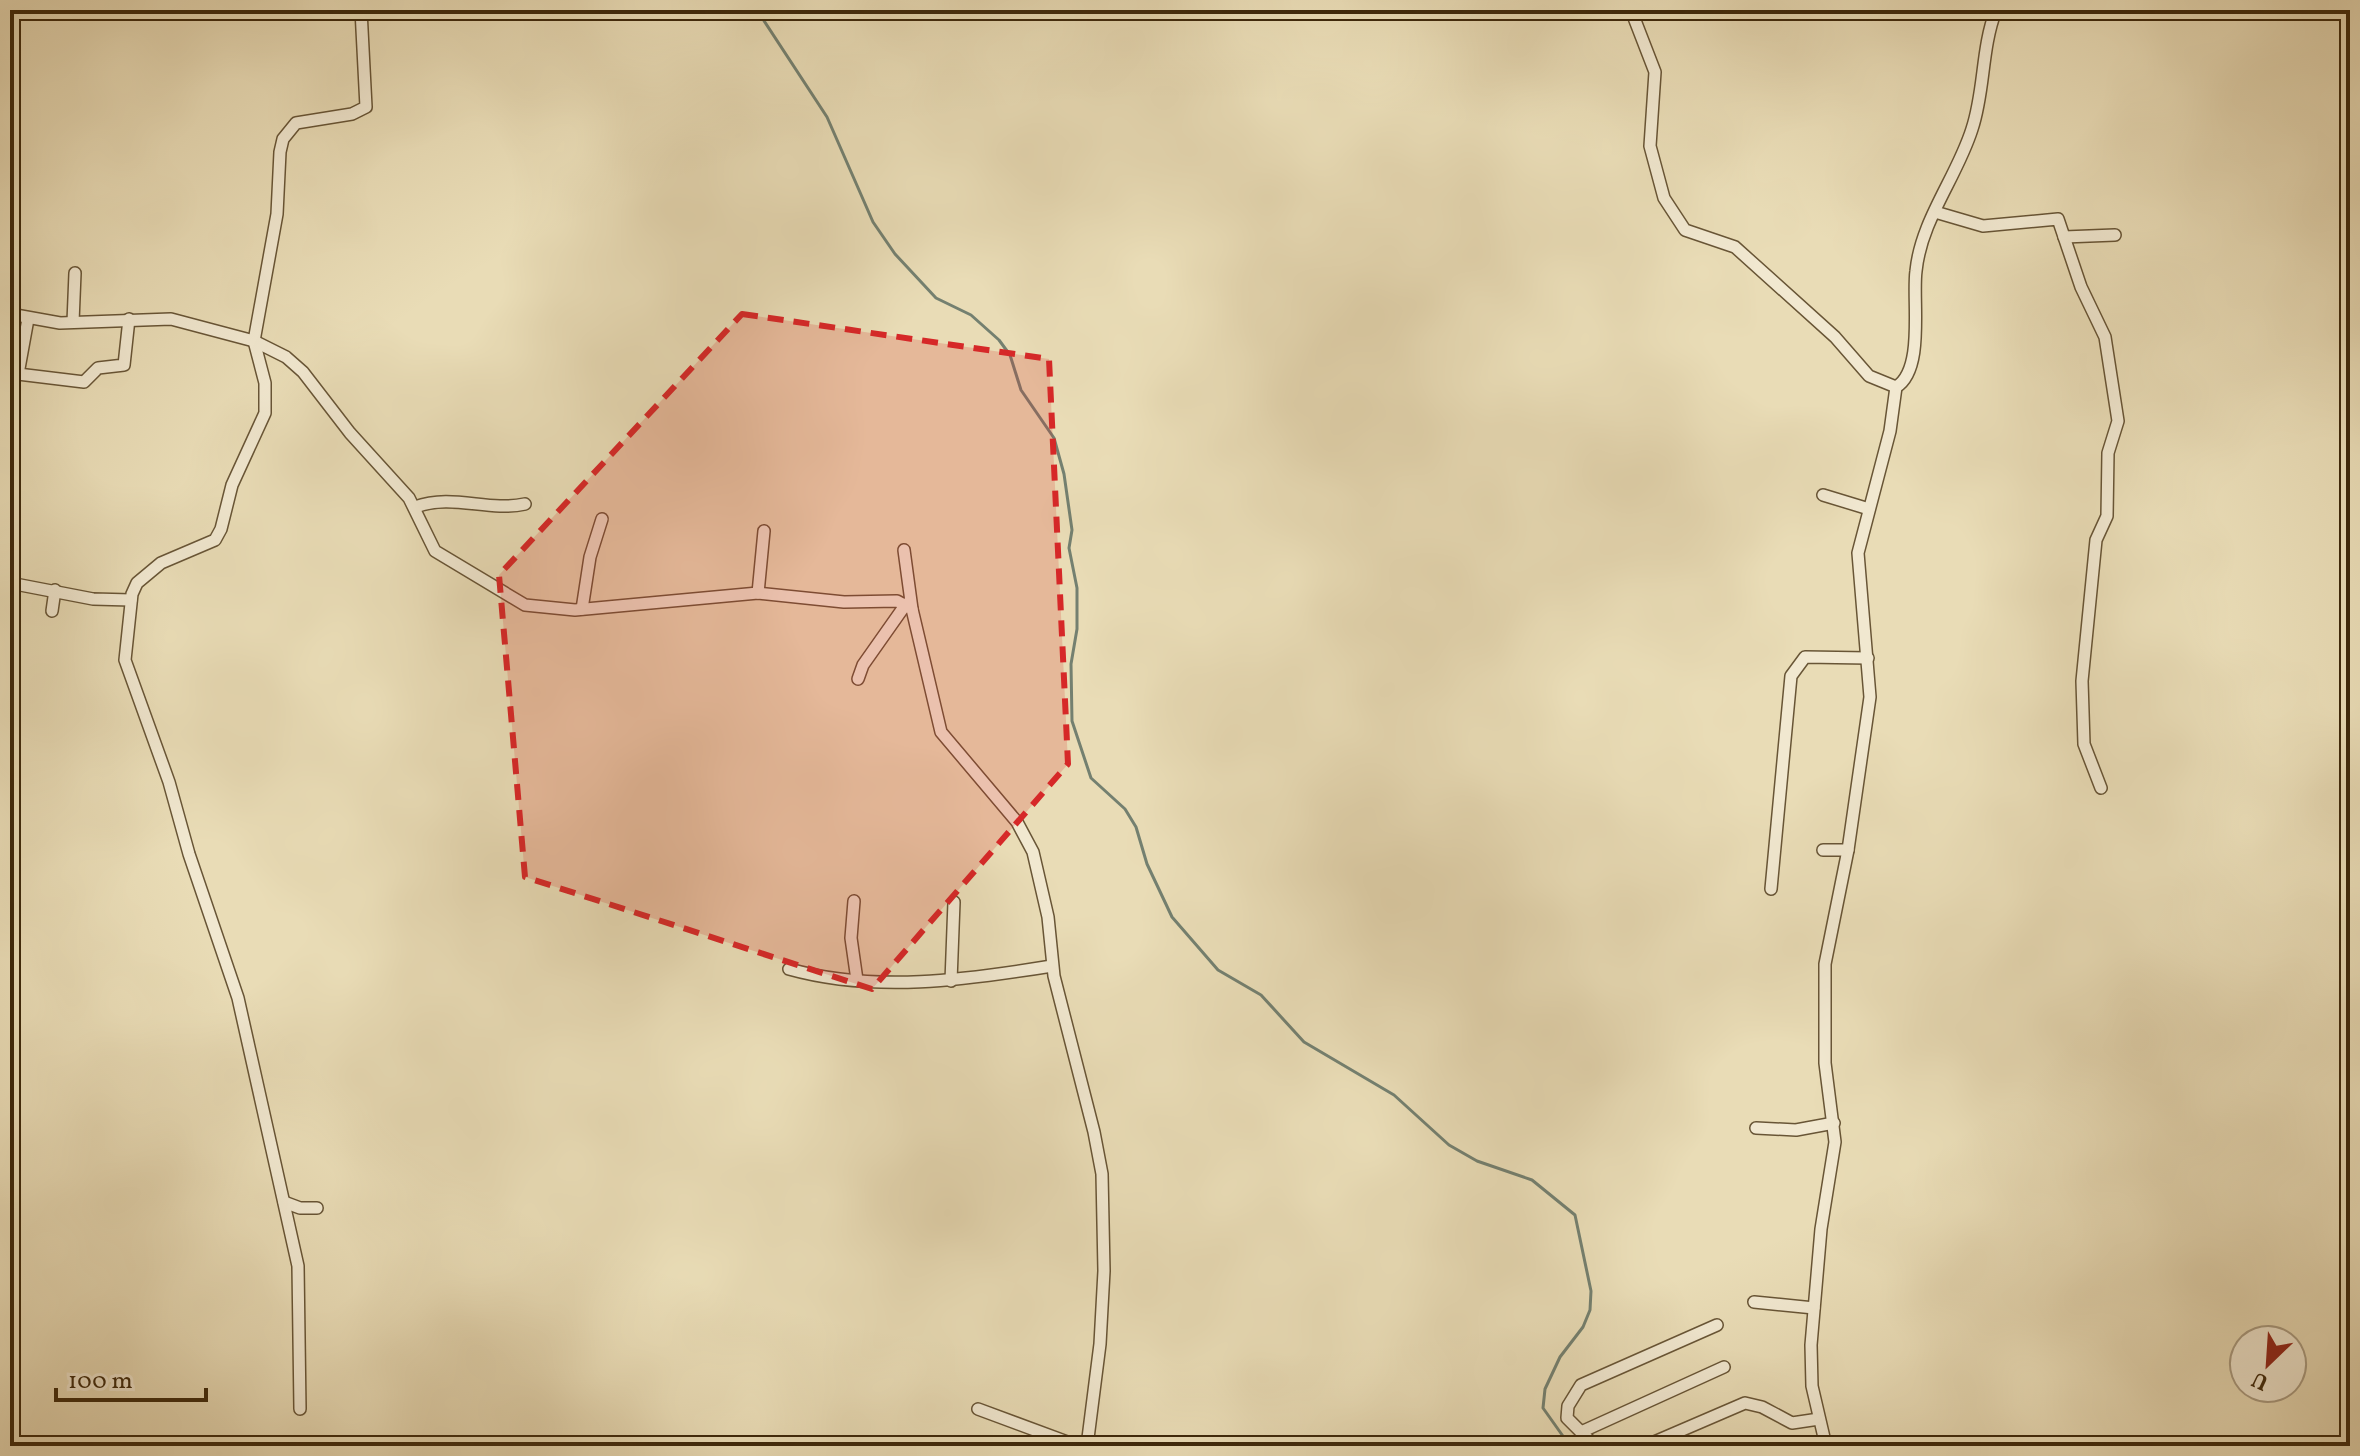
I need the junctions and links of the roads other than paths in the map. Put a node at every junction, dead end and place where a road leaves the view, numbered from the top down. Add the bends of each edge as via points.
1 (361, 10) edge
2 (1631, 10) edge
3 (1996, 10) edge
4 (1935, 212) junction
5 (2115, 235) dead end
6 (2064, 237) junction
7 (75, 273) dead end
8 (10, 314) edge
9 (28, 319) junction
10 (129, 319) junction
11 (73, 322) junction
12 (254, 341) junction
13 (1896, 387) junction
14 (1823, 495) dead end
15 (525, 504) dead end
16 (415, 507) junction
17 (1869, 509) junction
18 (602, 519) dead end
19 (764, 531) dead end
20 (904, 550) dead end
21 (10, 583) edge
22 (55, 590) junction
23 (758, 593) junction
24 (131, 600) junction
25 (909, 607) junction
26 (582, 609) junction
27 (52, 611) dead end
28 (1868, 658) junction
29 (858, 679) dead end
30 (2101, 788) dead end
31 (1823, 850) dead end
32 (1848, 850) junction
33 (1771, 889) dead end
34 (854, 901) dead end
35 (954, 902) dead end
36 (1052, 966) junction
37 (789, 969) dead end
38 (857, 980) junction
39 (951, 981) junction
40 (1834, 1123) junction
41 (1756, 1128) dead end
42 (284, 1202) junction
43 (317, 1208) dead end
44 (1754, 1302) dead end
45 (1814, 1308) junction
46 (1717, 1325) dead end
47 (1724, 1367) dead end
48 (300, 1409) dead end
49 (978, 1409) dead end
50 (1819, 1419) junction
51 (1581, 1432) junction
52 (1078, 1446) edge
53 (1087, 1446) edge
54 (1595, 1446) edge
55 (1645, 1446) edge
56 (1826, 1446) edge

1 - 12 street via 366,107 296,123 283,139 277,214
2 - 13 street via 1655,72 1649,133 1653,166 1677,222 1689,232 1735,247 1835,337 1869,376
3 - 4 street via 1972,130
4 - 6 street via 1983,226 2055,218
4 - 13 street via 1916,271 1910,366
5 - 6 street
6 - 30 street via 2105,337 2118,421 2108,453 2107,516 2096,540 2082,681 2084,744
7 - 11 street
8 - 9 street
9 - 10 street via 18,374 84,382 98,368 124,365
9 - 11 street
10 - 11 street
10 - 12 street via 171,319
12 - 16 street via 303,372
12 - 24 street via 265,383 265,413 232,485 221,529 208,545 143,576
13 - 17 street
14 - 17 street
15 - 16 street via 502,508 453,499
16 - 26 street via 435,551 509,598 535,607
17 - 28 street via 1857,575
18 - 26 street
19 - 23 street
20 - 25 street
21 - 22 street
22 - 24 street
22 - 27 street
23 - 25 street
23 - 26 street
24 - 42 street via 128,674 169,782 238,998
25 - 29 street via 863,665
25 - 36 street via 941,732 1028,839 1046,905
28 - 32 street via 1870,697
28 - 33 street via 1805,657 1791,676
31 - 32 street
32 - 40 street via 1825,964 1825,1063
34 - 38 street via 851,938
35 - 39 street
36 - 39 street
36 - 53 street via 1102,1174 1100,1344
37 - 38 street
38 - 39 street
40 - 41 street via 1796,1130
40 - 45 street
42 - 43 street
42 - 48 street via 298,1266
44 - 45 street
45 - 50 street via 1811,1365
46 - 51 street via 1581,1385 1567,1418
47 - 51 street
49 - 52 street
50 - 55 street via 1792,1423 1745,1403
50 - 56 street
51 - 54 street

